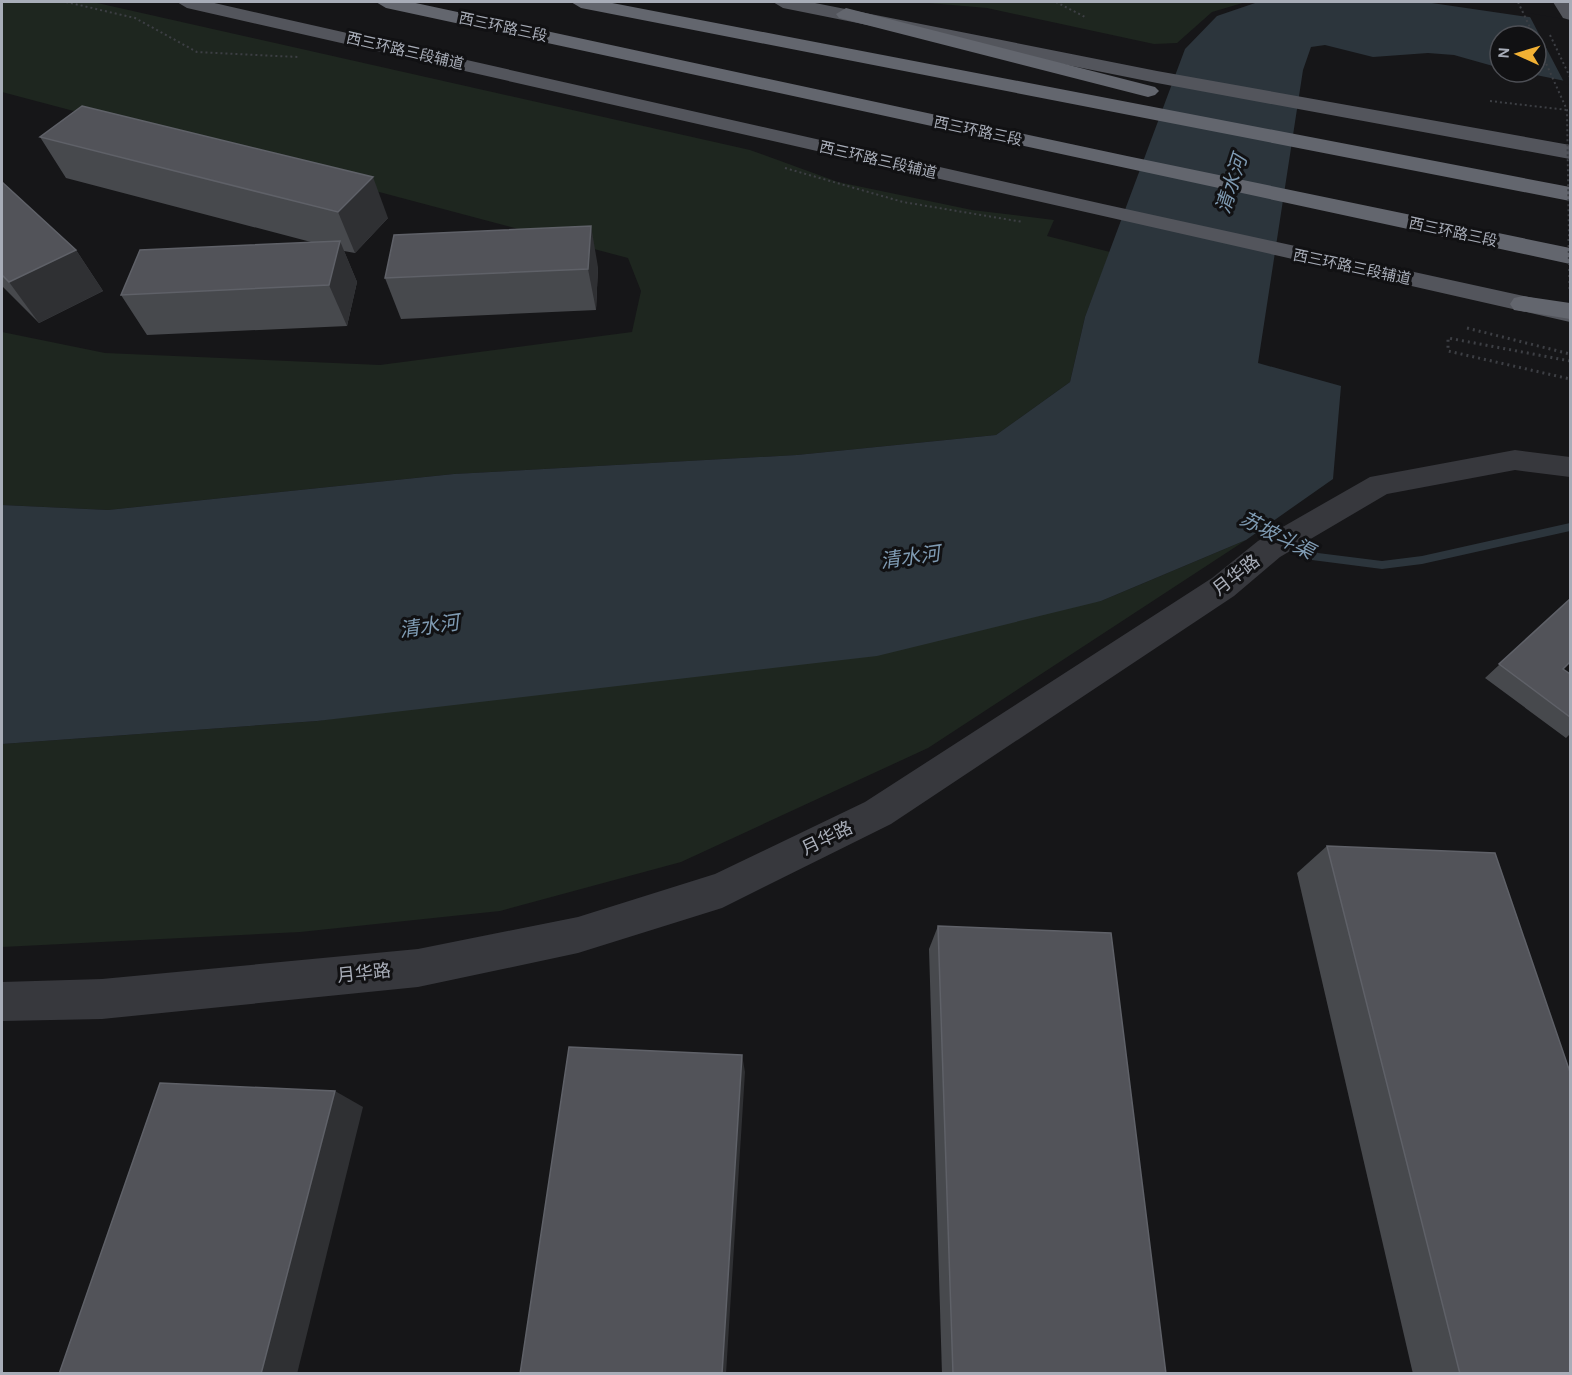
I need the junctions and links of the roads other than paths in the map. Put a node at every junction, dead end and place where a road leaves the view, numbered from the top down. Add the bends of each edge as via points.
1 (187, 2) edge
2 (386, 2) edge
3 (580, 2) edge
4 (783, 2) edge
5 (1563, 2) edge
6 (846, 14) joint
7 (1570, 14) edge
8 (1151, 93) junction
9 (1310, 125) junction
10 (1570, 152) edge
11 (1559, 191) edge
12 (1570, 256) edge
13 (1523, 304) joint
14 (1570, 313) edge
15 (1570, 467) edge
16 (2, 1002) edge

1 - 13 main road, 西三环路三段辅道
2 - 12 highway, 西三环路三段
3 - 8 highway via 747,36
4 - 6 main road
5 - 7 main road
6 - 8 highway
8 - 9 highway
8 - 9 main road
9 - 10 main road
9 - 11 highway
13 - 14 highway
15 - 16 street, 月华路 via 1515,460 1380,485 1269,549 1222,587 878,813 722,890 578,935 418,968 102,999

